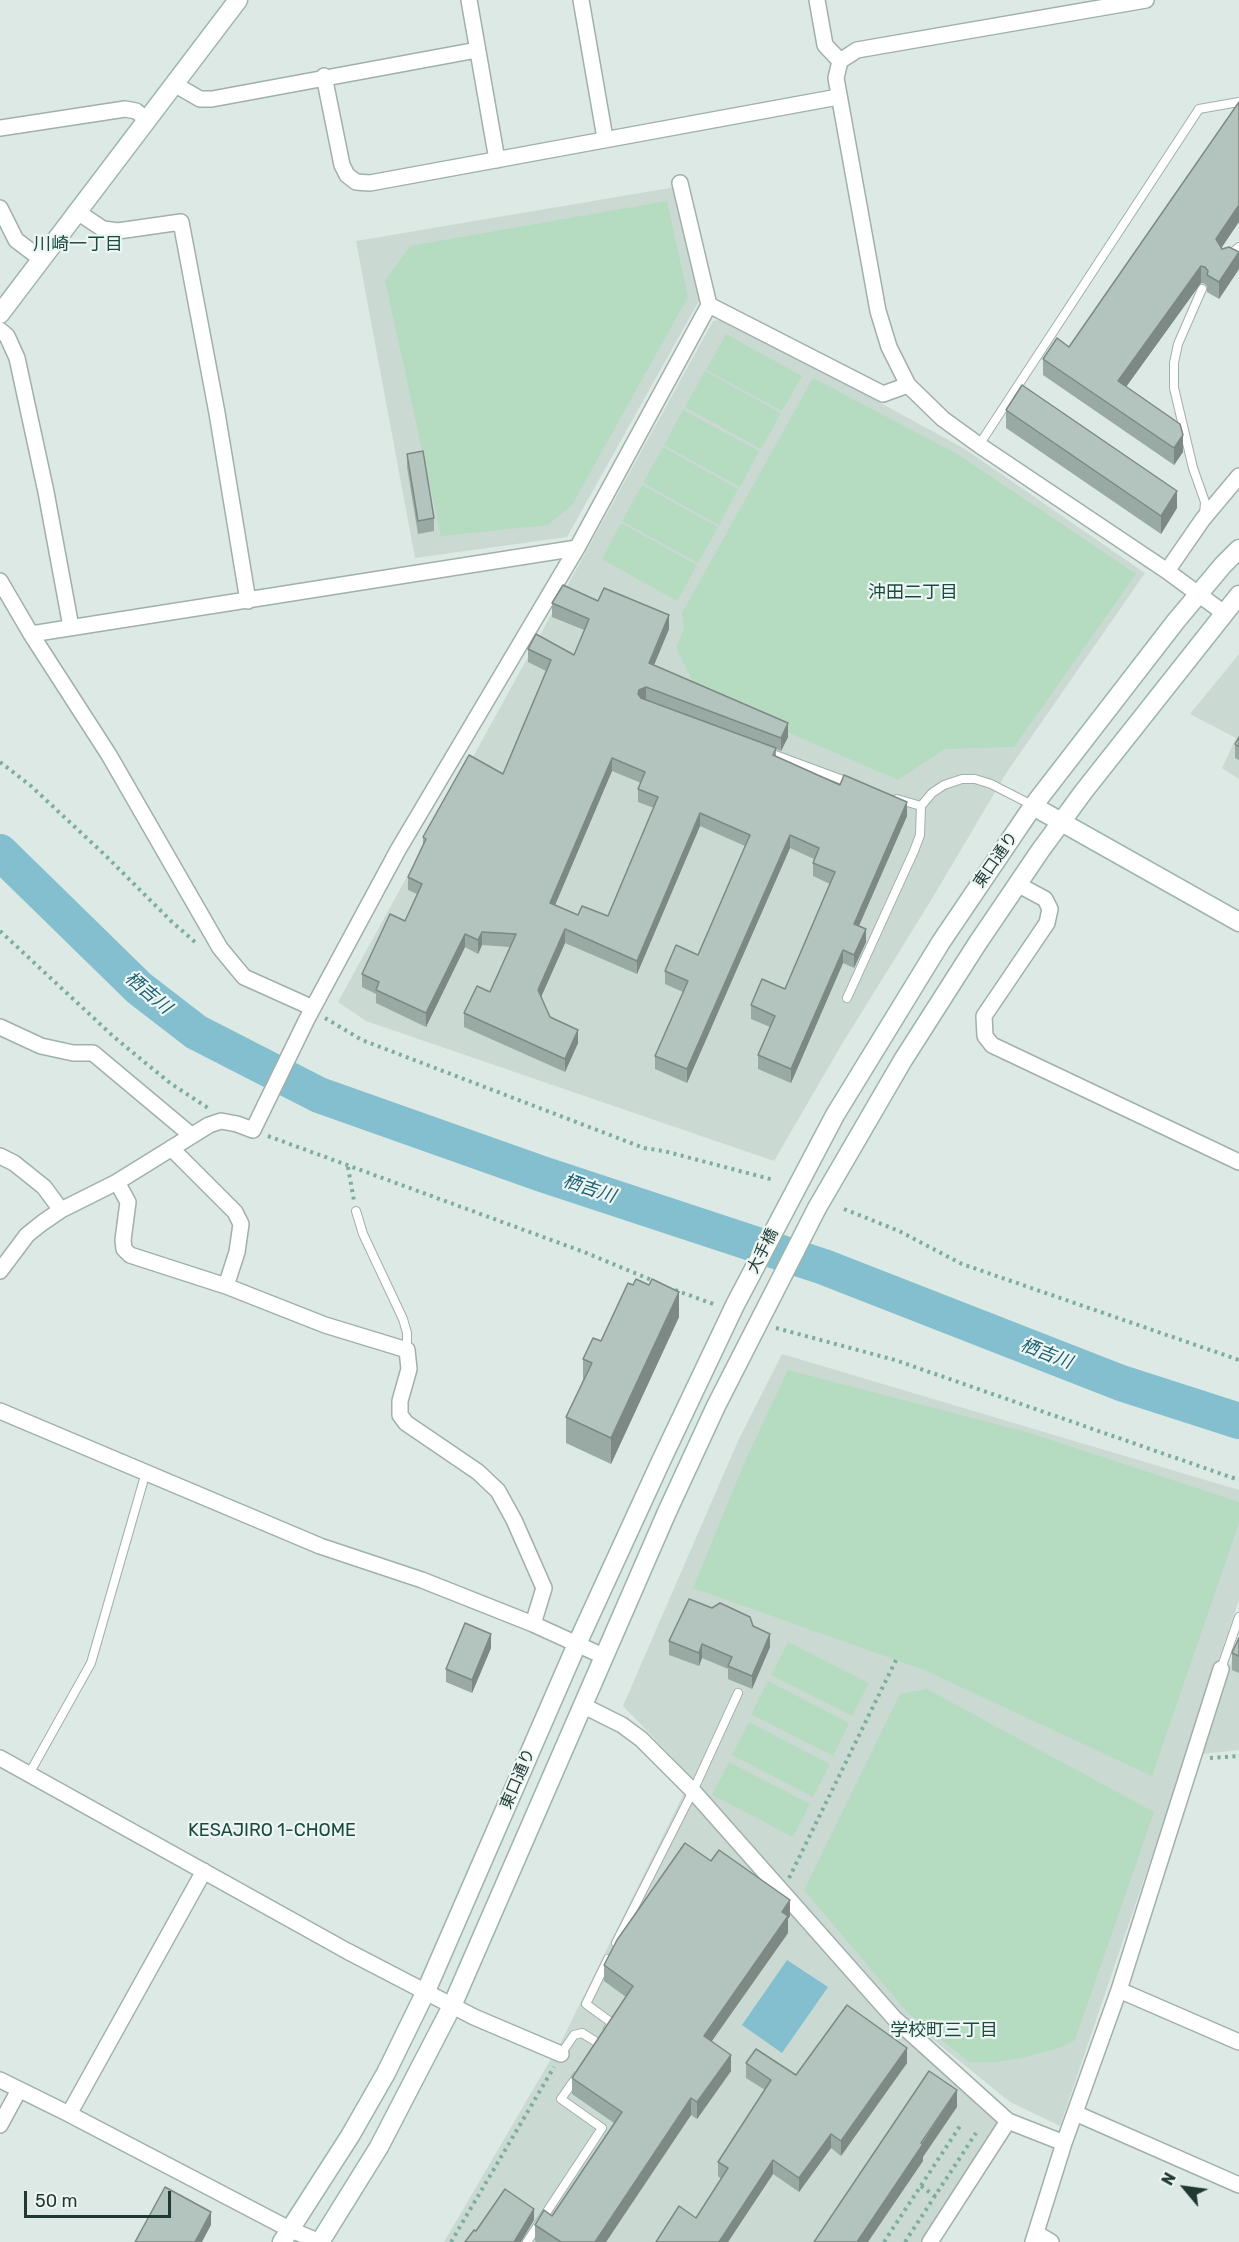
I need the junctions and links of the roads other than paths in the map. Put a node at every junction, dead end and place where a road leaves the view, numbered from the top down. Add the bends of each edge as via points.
1 (238, 0) edge
2 (469, 0) edge
3 (581, 0) edge
4 (817, 0) edge
5 (1146, 0) edge
6 (477, 50) junction
7 (840, 61) junction
8 (324, 76) junction
9 (174, 84) junction
10 (838, 97) junction
11 (1239, 102) edge
12 (146, 119) junction
13 (0, 128) edge
14 (605, 138) junction
15 (497, 160) junction
16 (680, 183) dead end
17 (0, 208) edge
18 (76, 211) junction
19 (1239, 247) edge
20 (41, 259) junction
21 (1224, 261) edge
22 (1202, 289) dead end
23 (709, 305) junction
24 (0, 314) edge
25 (0, 330) edge
26 (908, 385) junction
27 (979, 445) junction
28 (1239, 476) edge
29 (1203, 519) junction
30 (577, 548) junction
31 (1239, 549) edge
32 (1167, 571) junction
33 (0, 581) edge
34 (1198, 595) junction
35 (1239, 595) edge
36 (248, 601) junction
37 (1231, 618) edge
38 (71, 627) junction
39 (32, 634) junction
40 (755, 747) edge
41 (855, 785) edge
42 (884, 795) edge
43 (921, 806) junction
44 (1033, 806) junction
45 (1061, 821) junction
46 (1017, 884) junction
47 (1239, 922) edge
48 (847, 998) dead end
49 (315, 1015) junction
50 (0, 1027) edge
51 (191, 1135) junction
52 (171, 1148) junction
53 (0, 1156) edge
54 (1239, 1162) edge
55 (117, 1182) junction
56 (790, 1198) joint
57 (817, 1208) joint
58 (61, 1210) junction
59 (356, 1211) road end
60 (0, 1271) edge
61 (226, 1286) junction
62 (735, 1305) joint
63 (762, 1315) joint
64 (406, 1350) junction
65 (0, 1411) edge
66 (146, 1472) junction
67 (1239, 1617) edge
68 (533, 1624) junction
69 (577, 1644) junction
70 (603, 1656) junction
71 (1221, 1669) joint
72 (738, 1693) dead end
73 (582, 1705) junction
74 (0, 1758) edge
75 (29, 1774) junction
76 (693, 1791) junction
77 (204, 1871) junction
78 (1119, 1990) junction
79 (426, 1991) junction
80 (452, 2006) junction
81 (1239, 2042) edge
82 (598, 2043) junction
83 (592, 2053) edge
84 (561, 2054) joint
85 (580, 2071) edge
86 (0, 2080) edge
87 (19, 2090) junction
88 (1075, 2113) junction
89 (69, 2114) junction
90 (1008, 2121) junction
91 (0, 2125) edge
92 (1064, 2143) junction
93 (1239, 2185) edge
94 (286, 2236) edge
95 (1034, 2238) edge
96 (320, 2242) edge
97 (527, 2242) edge
98 (930, 2242) edge
99 (1052, 2242) edge

1 - 9 street
2 - 6 street
3 - 14 street
4 - 7 street via 825,45
5 - 7 street via 858,50
6 - 8 street
6 - 15 street
7 - 10 street via 836,78
8 - 9 street via 200,99
8 - 15 street via 342,165 356,182 370,183
9 - 12 street
10 - 14 street
10 - 26 street via 878,311 889,347
11 - 27 lane via 1199,110
12 - 13 street via 125,109
12 - 18 street
14 - 15 street
16 - 23 street
17 - 20 street via 15,240
18 - 20 street
18 - 36 street via 103,228 118,231 181,222
19 - 21 lane
20 - 24 street
22 - 29 lane via 1178,344 1174,388 1205,502
23 - 26 street via 883,394
23 - 30 street
25 - 38 street via 17,358
26 - 27 street via 943,419
27 - 32 street
28 - 29 street
29 - 32 street
30 - 36 street
30 - 49 street via 398,850
31 - 34 street, 東口通り
32 - 34 street
33 - 39 street
34 - 37 street
34 - 44 street, 東口通り
35 - 37 street, 東口通り
36 - 38 street
37 - 45 street, 東口通り
38 - 39 street
39 - 49 street via 109,755 220,948 244,977
40 - 41 lane
42 - 43 lane
43 - 44 lane via 944,785 975,779
43 - 48 lane via 920,835 914,851
44 - 45 street
44 - 56 street, 東口通り via 892,1019
45 - 46 street, 東口通り
45 - 47 street
46 - 54 street via 1045,899 1050,909 1047,923 984,1017 985,1036 992,1045
46 - 57 street, 東口通り via 903,1060
49 - 51 street via 255,1126 221,1121
50 - 51 street via 40,1046 93,1053
51 - 52 street
52 - 55 street
52 - 61 street via 236,1212 241,1224
53 - 58 street via 44,1187
55 - 58 street
55 - 61 street via 128,1202 123,1240 130,1255
56 - 62 street, 大手橋
57 - 63 street, 大手橋
58 - 60 street via 27,1235
59 - 64 lane via 403,1319
61 - 64 street via 325,1325
62 - 69 street, 東口通り
63 - 70 street, 東口通り via 716,1406
64 - 68 street via 409,1369 400,1415 498,1491 544,1588
65 - 66 street
66 - 68 street via 320,1546 422,1580
66 - 75 lane via 92,1663
67 - 71 lane
68 - 69 street
69 - 70 street
69 - 79 street, 東口通り
70 - 73 street, 東口通り
71 - 78 street
72 - 76 lane
73 - 76 street via 641,1739
73 - 80 street, 東口通り
74 - 75 street
75 - 77 street
76 - 82 lane via 586,2004 612,2022
76 - 90 street via 894,2018
77 - 79 street
77 - 89 street
78 - 81 street
78 - 88 street
79 - 80 street
79 - 94 street, 東口通り via 350,2136
80 - 84 street
80 - 96 street, 東口通り via 379,2147
82 - 83 lane
82 - 84 lane via 582,2033 574,2035
85 - 97 lane via 561,2099 602,2128
86 - 87 street
87 - 89 street
87 - 91 street
88 - 92 street
88 - 93 street
89 - 94 street
90 - 92 street
90 - 98 street
92 - 95 street
94 - 96 street
95 - 99 street

